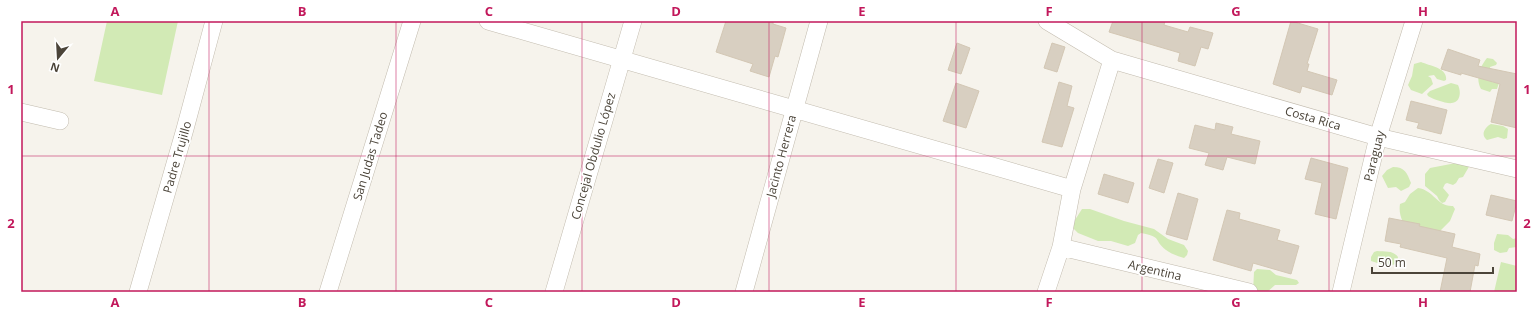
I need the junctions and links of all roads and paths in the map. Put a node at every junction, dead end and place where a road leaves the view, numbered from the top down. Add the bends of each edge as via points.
1 (214, 21) edge
2 (412, 21) edge
3 (488, 21) edge
4 (633, 21) edge
5 (819, 21) edge
6 (1047, 21) edge
7 (1414, 21) edge
8 (621, 59) junction
9 (1112, 60) junction
10 (794, 109) junction
11 (21, 112) edge
12 (60, 121) dead end
13 (1378, 137) junction
14 (1517, 169) edge
15 (1072, 188) junction
16 (1061, 247) junction
17 (138, 292) edge
18 (328, 292) edge
19 (554, 292) edge
20 (744, 292) edge
21 (1046, 292) edge
22 (1249, 292) edge
23 (1341, 292) edge

1 - 17 street, Padre Trujillo
2 - 18 street, San Judas Tadeo
3 - 8 street
4 - 8 street, Concejal Obdulio López
5 - 10 street, Jacinto Herrera
6 - 9 street, Costa Rica
7 - 13 street, Paraguay
8 - 10 street
8 - 19 street, Concejal Obdulio López
9 - 13 street, Costa Rica
9 - 15 street
10 - 15 street
10 - 20 street, Jacinto Herrera
11 - 12 street
13 - 14 street, Costa Rica
13 - 23 street, Paraguay
15 - 16 street
16 - 21 street
16 - 22 street, Argentina

